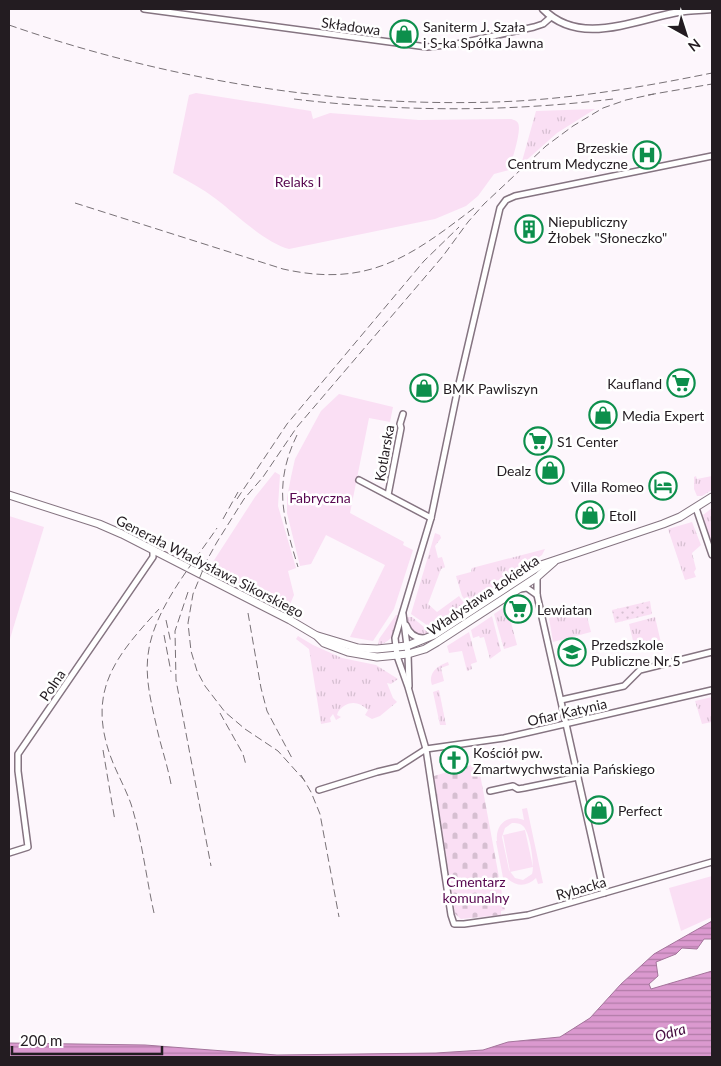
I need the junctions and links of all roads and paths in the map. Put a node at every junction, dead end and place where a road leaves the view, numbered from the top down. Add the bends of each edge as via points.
1 (144, 9) edge
2 (543, 9) edge
3 (712, 9) edge
4 (551, 17) junction
5 (712, 156) edge
6 (403, 414) dead end
7 (359, 480) dead end
8 (9, 495) edge
9 (388, 495) junction
10 (712, 497) edge
11 (696, 508) junction
12 (431, 518) junction
13 (153, 549) junction
14 (712, 555) edge
15 (554, 562) junction
16 (537, 577) junction
17 (519, 588) junction
18 (537, 595) junction
19 (403, 614) junction
20 (404, 622) junction
21 (429, 638) junction
22 (408, 650) junction
23 (396, 652) junction
24 (712, 652) edge
25 (408, 687) junction
26 (712, 690) edge
27 (561, 700) junction
28 (566, 724) junction
29 (426, 750) junction
30 (578, 777) junction
31 (319, 790) dead end
32 (490, 791) dead end
33 (9, 853) edge
34 (712, 862) edge
35 (604, 893) junction

1 - 4 street, Składowa via 427,47 457,44 534,27
2 - 4 street
3 - 4 street via 686,11 597,30
5 - 12 street via 506,200 500,208 484,273
6 - 9 street, Kotlarska
7 - 9 street
8 - 13 main road, Generała Władysława Sikorskiego via 111,528
9 - 12 street
10 - 11 main road, Władysława Łokietka
11 - 14 street
11 - 15 main road, Władysława Łokietka via 663,524
12 - 19 street
13 - 23 main road, Generała Władysława Sikorskiego via 321,636 324,643 348,652 377,657
13 - 33 street, Polna via 151,559 18,754 28,847
15 - 16 main road, Władysława Łokietka
15 - 21 main road, Władysława Łokietka via 538,567
16 - 17 main road, Władysława Łokietka
16 - 18 street
17 - 18 street via 527,588
17 - 22 main road, Władysława Łokietka via 438,642 425,649
18 - 27 street
19 - 20 street
19 - 23 street via 395,637
20 - 21 street via 414,636
20 - 22 street
21 - 22 main road, Władysława Łokietka
22 - 23 main road, Władysława Łokietka
22 - 25 street
23 - 25 street
24 - 27 street via 640,670 624,686
25 - 29 street
26 - 28 street, Ofiar Katynia
27 - 28 street
28 - 29 street, Ofiar Katynia
28 - 30 street
29 - 31 street via 398,767
29 - 35 street, Rybacka via 454,924 528,915
30 - 32 street
30 - 35 street
34 - 35 street, Rybacka

